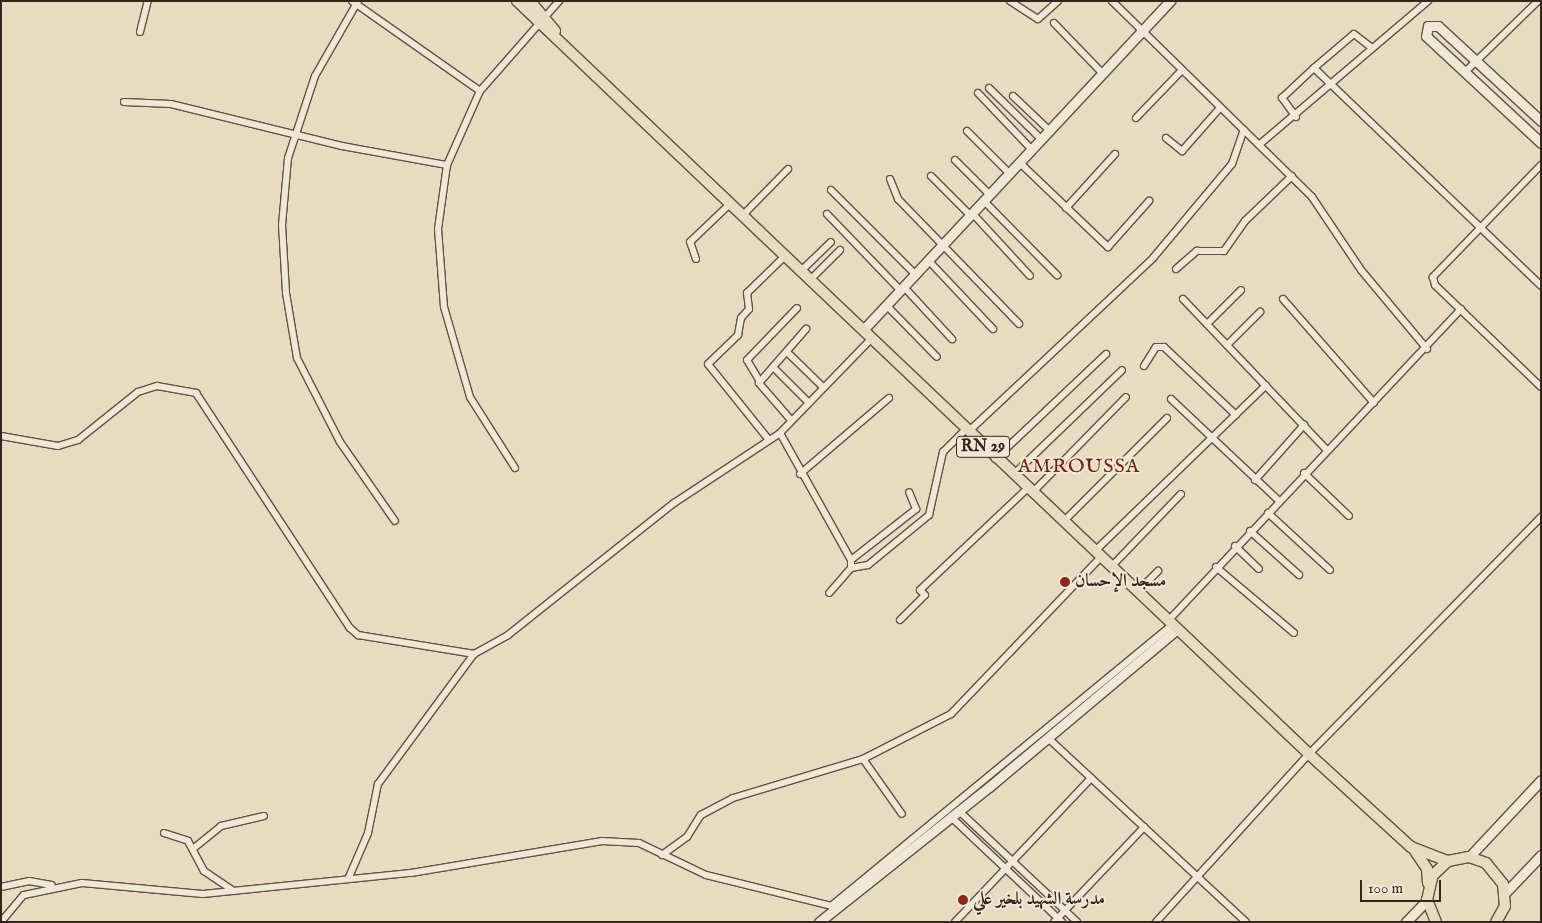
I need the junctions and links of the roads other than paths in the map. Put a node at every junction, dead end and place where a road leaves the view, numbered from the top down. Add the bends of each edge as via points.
1 (148, 1) edge
2 (516, 1) edge
3 (530, 1) edge
4 (559, 1) edge
5 (1010, 1) edge
6 (1058, 1) edge
7 (1112, 1) edge
8 (1170, 1) edge
9 (1428, 1) edge
10 (355, 2) edge
11 (1539, 2) edge
12 (541, 18) junction
13 (1054, 23) dead end
14 (1143, 30) junction
15 (140, 32) dead end
16 (1372, 48) junction
17 (1478, 63) junction
18 (1314, 68) junction
19 (1181, 71) junction
20 (1465, 72) junction
21 (1103, 74) junction
22 (1332, 86) junction
23 (988, 88) dead end
24 (480, 91) junction
25 (978, 93) dead end
26 (1013, 96) dead end
27 (124, 102) dead end
28 (1219, 109) junction
29 (1296, 117) junction
30 (1136, 118) dead end
31 (1541, 121) edge
32 (1049, 130) junction
33 (1244, 130) junction
34 (967, 131) dead end
35 (294, 132) junction
36 (1166, 138) dead end
37 (1041, 139) junction
38 (1541, 143) edge
39 (1260, 144) junction
40 (1032, 150) junction
41 (1115, 154) dead end
42 (955, 160) dead end
43 (1020, 163) junction
44 (447, 164) junction
45 (1541, 165) edge
46 (788, 170) dead end
47 (1010, 174) junction
48 (932, 176) dead end
49 (1292, 176) junction
50 (890, 179) dead end
51 (831, 190) dead end
52 (987, 199) junction
53 (1148, 201) dead end
54 (731, 203) junction
55 (1066, 208) junction
56 (744, 214) junction
57 (827, 214) dead end
58 (972, 215) junction
59 (1480, 228) junction
60 (831, 242) dead end
61 (943, 245) junction
62 (840, 250) dead end
63 (786, 255) junction
64 (696, 259) dead end
65 (928, 260) junction
66 (1176, 269) dead end
67 (802, 270) junction
68 (916, 274) junction
69 (1030, 276) dead end
70 (1057, 276) dead end
71 (810, 279) junction
72 (1541, 286) edge
73 (903, 289) junction
74 (1241, 290) dead end
75 (1183, 299) dead end
76 (1283, 299) dead end
77 (887, 306) junction
78 (797, 308) dead end
79 (1461, 309) junction
80 (1260, 312) dead end
81 (1019, 324) dead end
82 (1207, 324) junction
83 (806, 329) dead end
84 (864, 329) junction
85 (992, 329) dead end
86 (872, 338) junction
87 (952, 339) dead end
88 (1227, 345) junction
89 (1426, 349) junction
90 (787, 352) junction
91 (1106, 354) dead end
92 (937, 357) dead end
93 (1144, 366) dead end
94 (772, 367) junction
95 (1122, 370) dead end
96 (759, 380) junction
97 (1266, 385) junction
98 (823, 387) junction
99 (1541, 387) edge
100 (1126, 397) dead end
101 (889, 398) dead end
102 (1171, 399) dead end
103 (808, 402) junction
104 (1374, 403) junction
105 (1236, 415) junction
106 (1167, 418) dead end
107 (791, 420) junction
108 (1304, 425) junction
109 (966, 431) junction
110 (780, 433) junction
111 (1, 436) edge
112 (1212, 438) junction
113 (769, 440) junction
114 (1326, 448) junction
115 (995, 459) junction
116 (515, 468) dead end
117 (1304, 472) junction
118 (800, 474) junction
119 (1013, 476) junction
120 (1255, 480) junction
121 (1030, 490) junction
122 (909, 492) dead end
123 (1181, 494) dead end
124 (1278, 500) junction
125 (1268, 512) junction
126 (1349, 516) dead end
127 (1541, 517) edge
128 (395, 521) dead end
129 (1063, 522) junction
130 (1250, 531) junction
131 (1235, 546) junction
132 (1098, 554) junction
133 (851, 560) junction
134 (1111, 567) junction
135 (1216, 567) junction
136 (851, 568) junction
137 (1259, 569) dead end
138 (1330, 570) dead end
139 (1158, 571) dead end
140 (1299, 574) dead end
141 (1137, 592) junction
142 (829, 593) dead end
143 (900, 620) dead end
144 (1174, 627) junction
145 (1294, 633) dead end
146 (474, 654) junction
147 (1050, 740) junction
148 (1309, 754) junction
149 (863, 759) junction
150 (1091, 778) junction
151 (1541, 780) edge
152 (961, 813) junction
153 (902, 814) dead end
154 (264, 816) dead end
155 (953, 819) junction
156 (1144, 826) junction
157 (164, 833) dead end
158 (1412, 847) junction
159 (194, 848) junction
160 (662, 855) junction
161 (1541, 855) edge
162 (1469, 857) junction
163 (1448, 861) junction
164 (1013, 862) junction
165 (1004, 867) junction
166 (349, 877) junction
167 (1198, 877) junction
168 (1428, 885) junction
169 (60, 886) junction
170 (1, 887) edge
171 (234, 890) junction
172 (1505, 893) junction
173 (1426, 900) junction
174 (1505, 906) junction
175 (1065, 911) junction
176 (1058, 920) edge
177 (1, 922) edge
178 (819, 922) edge
179 (827, 922) edge
180 (955, 922) edge
181 (1077, 922) edge
182 (1156, 922) edge
183 (1246, 922) edge
184 (1406, 922) edge
185 (1436, 922) edge
186 (1496, 922) edge
187 (1506, 922) edge

1 - 15 street
2 - 12 main road, RN 29
3 - 12 main road, RN 29
4 - 12 street
5 - 6 street via 1038,19
7 - 14 street
8 - 14 street
9 - 16 street
10 - 24 street
10 - 35 street via 315,76
11 - 17 street
12 - 24 street
12 - 54 main road, RN 29 via 560,41
13 - 21 street
14 - 19 street
14 - 21 street
16 - 18 street via 1354,34
16 - 22 street
17 - 20 street
17 - 20 street via 1438,26 1428,26 1426,36
17 - 31 street
18 - 22 street
18 - 29 street via 1281,99
19 - 28 street
19 - 30 street
20 - 38 street
21 - 32 street
22 - 29 street
22 - 59 street
23 - 37 street
24 - 44 street
25 - 40 street
26 - 32 street
27 - 35 street via 171,104
28 - 33 street
28 - 36 street via 1182,151
29 - 39 street
32 - 37 street
33 - 39 street
33 - 109 street via 1232,164 1153,258
34 - 47 street
35 - 44 street
35 - 128 street via 282,225 297,358 340,442
37 - 40 street
39 - 49 street
40 - 43 street
41 - 55 street
42 - 52 street
43 - 47 street
43 - 55 street
44 - 116 street via 438,252 450,334 470,397
45 - 59 street
46 - 56 street
47 - 52 street
48 - 58 street
49 - 66 street via 1245,220 1224,251 1197,251
49 - 89 street via 1328,217 1361,270
50 - 61 street via 898,199
51 - 68 street
52 - 58 street
52 - 70 street
53 - 55 street via 1108,247
54 - 56 main road, RN 29
54 - 64 street via 690,242
56 - 63 main road, RN 29
57 - 73 street
58 - 61 street
58 - 69 street
59 - 72 street
59 - 79 street via 1434,277 1435,285
60 - 67 street
61 - 65 street
61 - 81 street
62 - 71 street
63 - 67 main road, RN 29
63 - 113 street via 747,293 749,309 741,318 738,335 708,364
65 - 68 street
65 - 85 street
67 - 71 main road, RN 29
68 - 73 street
71 - 84 main road, RN 29
73 - 77 street
73 - 87 street
74 - 82 street
75 - 82 street
76 - 104 street
77 - 84 street
77 - 92 street
78 - 96 street via 747,360
79 - 89 street
79 - 99 street
80 - 88 street
82 - 88 street
83 - 90 street
84 - 86 main road, RN 29
86 - 98 street
86 - 109 main road, RN 29
88 - 97 street
89 - 104 street
90 - 94 street
90 - 98 street
91 - 115 street
93 - 105 street via 1156,347 1164,347
94 - 96 street
94 - 103 street
95 - 119 street
96 - 107 street via 759,385
97 - 105 street
97 - 108 street
98 - 103 street
100 - 121 street
101 - 118 street
102 - 112 street
103 - 107 street
104 - 114 street
105 - 112 street
106 - 129 street
107 - 110 street
108 - 114 street
108 - 120 street
109 - 115 main road, RN 29
109 - 136 street via 943,452 929,515 868,564
110 - 113 street
110 - 118 street
111 - 146 street via 58,446 78,440 138,392 158,386 196,393 350,628 358,635
112 - 120 street
112 - 132 street
113 - 146 street via 621,541 508,635
114 - 117 street
115 - 119 main road, RN 29
117 - 124 street
117 - 126 street
118 - 133 street
119 - 121 main road, RN 29
120 - 124 street
121 - 129 main road, RN 29
121 - 143 street via 920,590 925,595
122 - 133 street via 916,509
123 - 134 street
124 - 125 street
125 - 130 street
125 - 138 street
127 - 148 street
129 - 132 main road, RN 29
130 - 131 street
130 - 140 street
131 - 135 street
131 - 137 street
132 - 134 main road, RN 29
132 - 149 street via 951,714
133 - 136 street
134 - 141 main road, RN 29
135 - 144 street
135 - 145 street
136 - 142 street
139 - 141 street
141 - 144 main road, RN 29
144 - 147 street
144 - 148 main road, RN 29
144 - 160 street via 831,906 706,875
146 - 166 street via 378,784 368,832
147 - 150 street
147 - 152 street
148 - 158 main road, RN 29
148 - 167 street
149 - 153 street
149 - 160 street via 733,798 701,816 687,837
150 - 156 street
150 - 164 street
151 - 162 street
152 - 155 street
152 - 164 street
154 - 159 street via 221,826
155 - 165 street
155 - 178 street
155 - 179 street
156 - 167 street
156 - 175 street
157 - 159 street
158 - 163 main road, RN 29
158 - 168 main road, RN 29 via 1427,868
159 - 171 street via 204,871
160 - 166 street via 639,843 602,841 412,873
161 - 172 street
162 - 163 main road
162 - 172 main road via 1494,868
163 - 168 main road
164 - 165 street
164 - 175 street
165 - 176 street
165 - 180 street
166 - 171 street
167 - 182 street
167 - 183 street
168 - 173 main road, RN 29
169 - 170 street via 28,881
169 - 171 street via 121,884 185,894
169 - 177 street via 24,895
172 - 174 main road
173 - 184 street
173 - 185 main road
174 - 186 main road
174 - 187 main road
175 - 176 street
175 - 181 street

